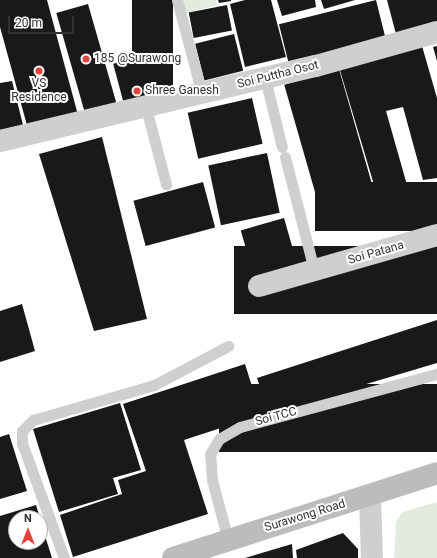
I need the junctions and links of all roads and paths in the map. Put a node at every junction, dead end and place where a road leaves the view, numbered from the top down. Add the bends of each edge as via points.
1 (177, 0) edge
2 (437, 32) edge
3 (265, 78) junction
4 (202, 94) junction
5 (146, 108) junction
6 (0, 141) edge
7 (166, 184) dead end
8 (437, 235) edge
9 (314, 270) junction
10 (259, 286) dead end
11 (228, 346) dead end
12 (437, 374) edge
13 (437, 473) edge
14 (370, 496) junction
15 (228, 540) junction
16 (64, 558) edge
17 (173, 558) edge
18 (372, 558) edge

1 - 4 lane
2 - 3 street, Soi Puttha Osot
3 - 4 street, Soi Puttha Osot
3 - 9 lane
4 - 5 street, Soi Puttha Osot
5 - 6 street, Soi Puttha Osot
5 - 7 lane
8 - 9 street, Soi Patana
9 - 10 street, Soi Patana
11 - 16 lane via 154,385 33,420 22,431 22,443
12 - 15 lane, Soi TCC via 240,426 219,439 210,454 212,480
13 - 14 main road, Surawong Road
14 - 15 main road, Surawong Road
14 - 18 street
15 - 17 main road, Surawong Road

